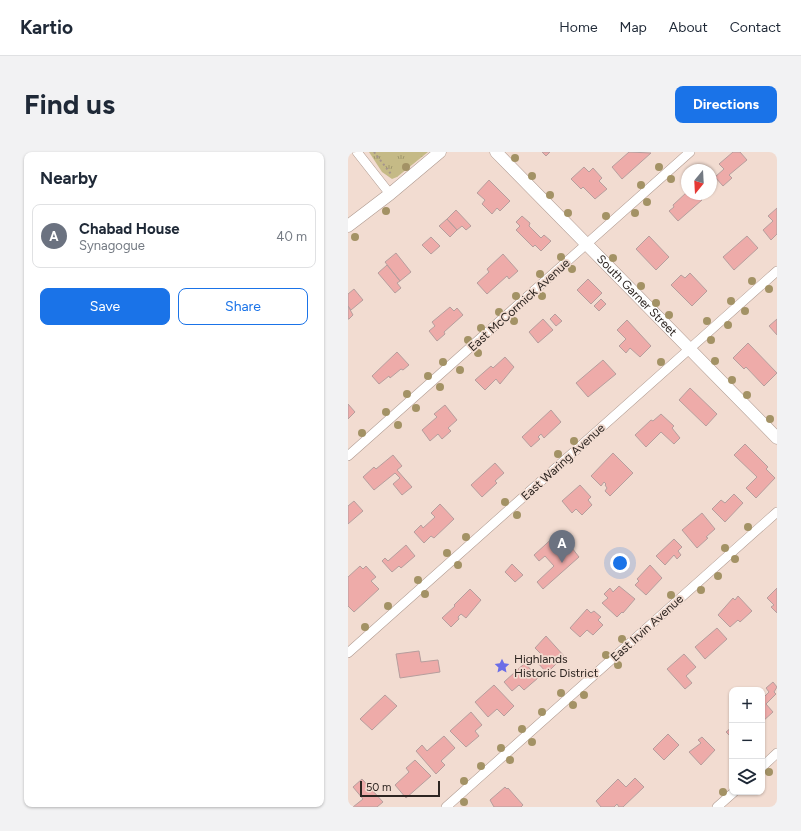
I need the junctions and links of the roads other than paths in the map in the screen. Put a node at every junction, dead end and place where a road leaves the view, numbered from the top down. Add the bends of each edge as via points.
1 (357, 152) edge
2 (440, 152) edge
3 (496, 152) edge
4 (690, 152) edge
5 (390, 194) junction
6 (348, 226) edge
7 (587, 244) junction
8 (777, 271) edge
9 (689, 349) junction
10 (777, 438) edge
11 (348, 456) edge
12 (777, 512) edge
13 (348, 653) edge
14 (777, 754) edge
15 (765, 764) edge
16 (731, 795) edge
17 (446, 807) edge
18 (717, 807) edge

1 - 5 street
2 - 5 street
3 - 7 street, South Garner Street
4 - 7 street, East McCormick Avenue
5 - 6 street
7 - 9 street, South Garner Street
7 - 11 street, East McCormick Avenue
8 - 9 street, East Waring Avenue
9 - 10 street, South Garner Street
9 - 13 street, East Waring Avenue
12 - 17 street, East Irvin Avenue
14 - 15 street
16 - 18 street

